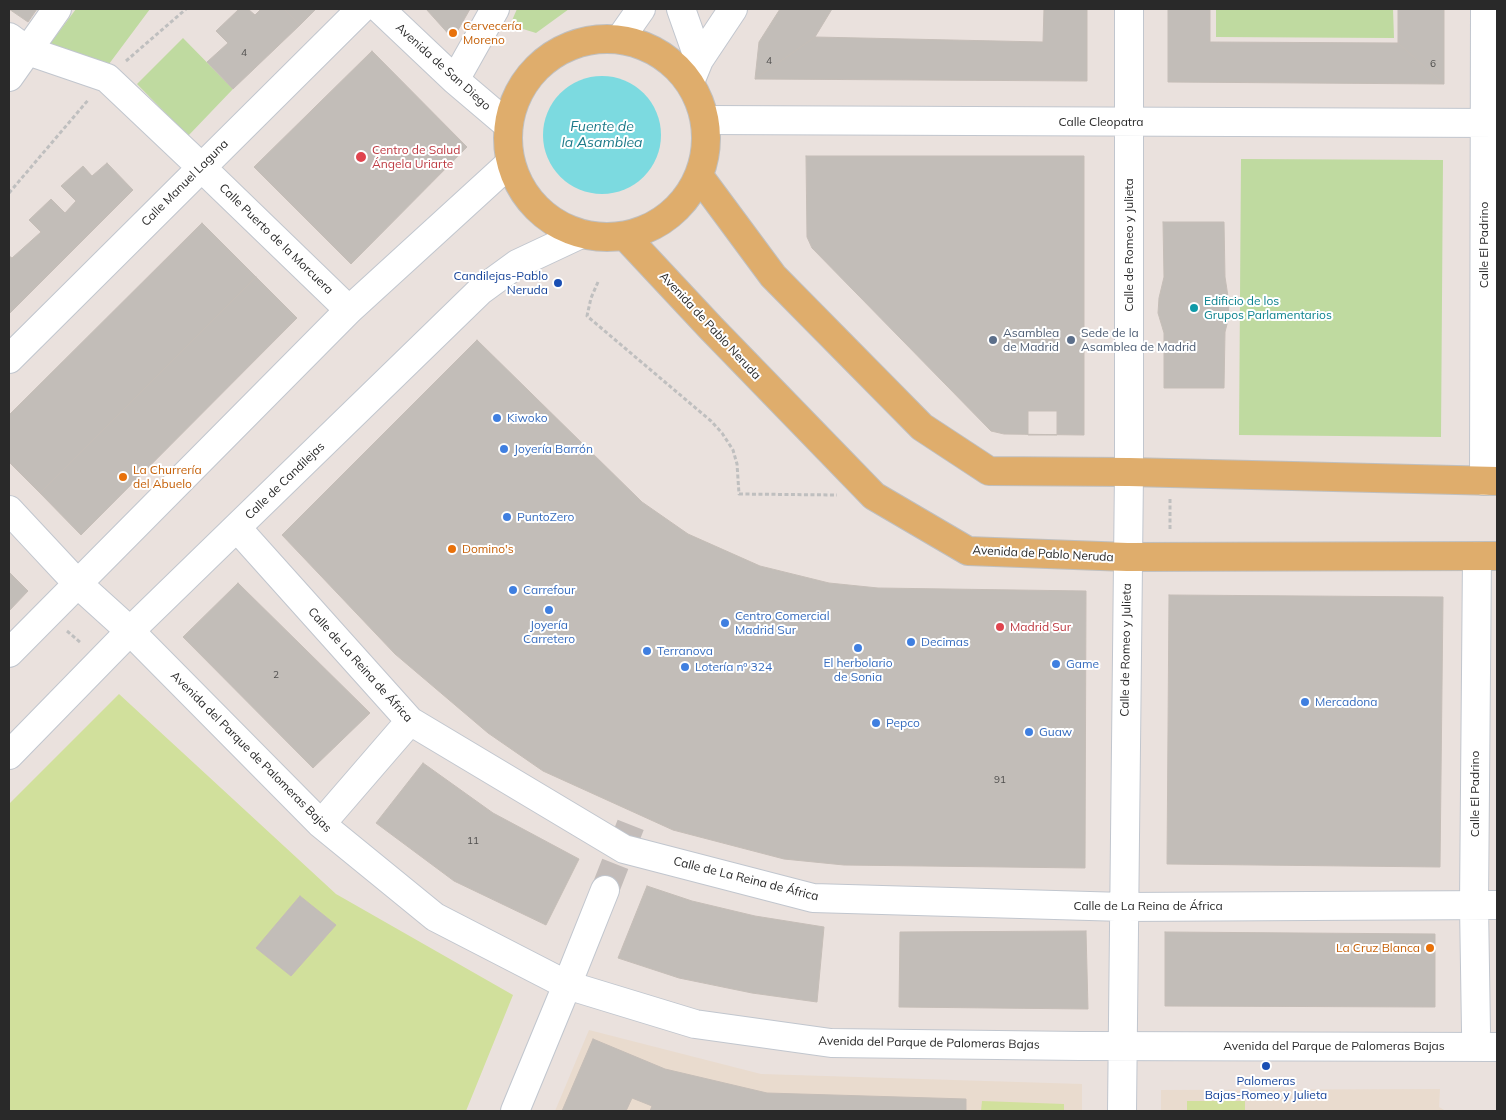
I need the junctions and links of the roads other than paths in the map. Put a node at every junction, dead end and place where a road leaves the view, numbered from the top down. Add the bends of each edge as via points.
1 (57, 9) edge
2 (362, 9) edge
3 (380, 9) edge
4 (495, 9) edge
5 (641, 9) edge
6 (681, 9) edge
7 (733, 9) edge
8 (1129, 9) edge
9 (1485, 9) edge
10 (620, 39) junction
11 (18, 44) edge
12 (695, 71) junction
13 (9, 77) edge
14 (455, 80) junction
15 (705, 120) junction
16 (1130, 122) junction
17 (1491, 123) edge
18 (508, 124) junction
19 (510, 163) junction
20 (201, 167) junction
21 (699, 176) junction
22 (581, 234) junction
23 (625, 236) junction
24 (348, 310) junction
25 (9, 359) edge
26 (1128, 472) junction
27 (1490, 481) edge
28 (9, 510) edge
29 (237, 528) junction
30 (1487, 556) edge
31 (1127, 558) junction
32 (78, 584) junction
33 (130, 631) junction
34 (9, 653) edge
35 (410, 721) junction
36 (9, 756) edge
37 (321, 824) junction
38 (604, 890) tunnel mouth
39 (1486, 905) edge
40 (1124, 907) junction
41 (568, 985) junction
42 (1476, 1031) dead end
43 (1122, 1046) junction
44 (1497, 1047) edge
45 (515, 1111) edge
46 (1122, 1111) edge

1 - 11 street
2 - 20 street, Calle Manuel Laguna
3 - 14 street, Avenida de San Diego
4 - 14 street
5 - 10 street
6 - 12 street
7 - 12 street
8 - 16 street, Calle de Romeo y Julieta
9 - 17 street, Calle El Padrino
10 - 12 main road via 655,50
10 - 18 main road via 581,41 543,60 519,89
11 - 13 street
11 - 20 street, Calle Puerto de la Morcuera via 107,78
12 - 15 main road
14 - 18 street, Avenida de San Diego
15 - 16 street, Calle Cleopatra
15 - 21 main road via 706,152
16 - 17 street, Calle Cleopatra
16 - 26 street, Calle de Romeo y Julieta
17 - 27 street, Calle El Padrino
18 - 19 main road
19 - 22 main road via 526,196 546,216
19 - 24 street
20 - 24 street, Calle Puerto de la Morcuera
20 - 25 street, Calle Manuel Laguna
21 - 23 main road via 669,216
21 - 26 main road via 773,276 922,427 989,471
22 - 23 main road via 605,238
22 - 29 street, Calle de Candilejas via 523,260 480,291
23 - 31 main road, Avenida de Pablo Neruda via 874,496 968,551
24 - 32 street
26 - 27 main road
26 - 31 street, Calle de Romeo y Julieta
28 - 32 street, Avenida del Parque de Palomeras Bajas
29 - 33 street, Calle de Candilejas
29 - 35 street, Calle de La Reina de África
30 - 31 main road, Avenida de Pablo Neruda
30 - 39 street, Calle El Padrino
31 - 40 street, Calle de Romeo y Julieta
32 - 33 street, Avenida del Parque de Palomeras Bajas
32 - 34 street
33 - 36 street, Calle de Candilejas
33 - 37 street, Avenida del Parque de Palomeras Bajas
35 - 37 street
35 - 40 street, Calle de La Reina de África via 624,849 804,896
37 - 41 street, Avenida del Parque de Palomeras Bajas via 435,917
38 - 41 street
39 - 40 street, Calle de La Reina de África
39 - 42 street, Calle El Padrino
40 - 43 street, Calle de Romeo y Julieta
41 - 43 street, Avenida del Parque de Palomeras Bajas via 695,1024 831,1043
41 - 45 street
43 - 44 street, Avenida del Parque de Palomeras Bajas
43 - 46 street, Calle de Romeo y Julieta

